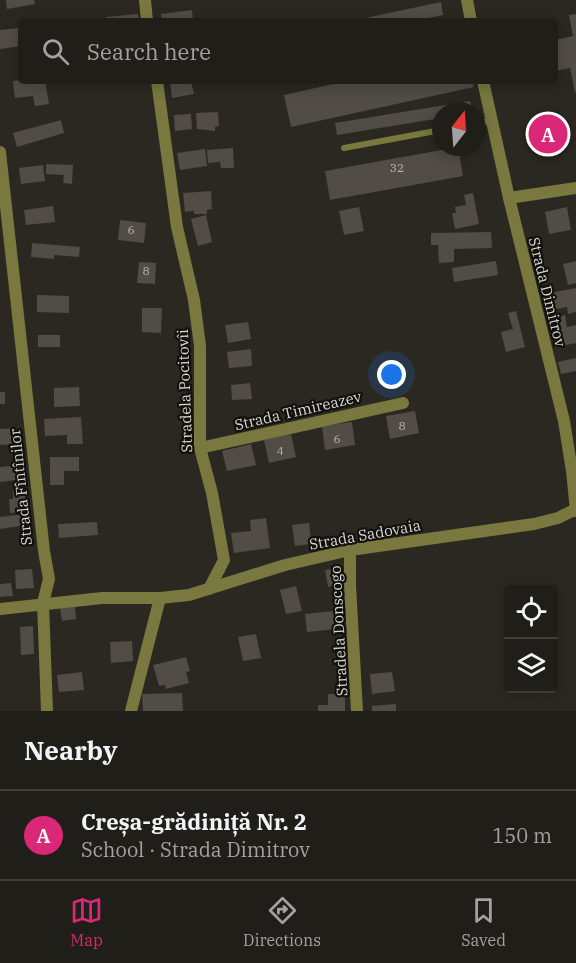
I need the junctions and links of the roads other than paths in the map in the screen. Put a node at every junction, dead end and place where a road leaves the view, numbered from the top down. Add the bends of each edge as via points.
1 (146, 0) edge
2 (467, 0) edge
3 (147, 18) edge
4 (470, 18) edge
5 (157, 84) edge
6 (484, 84) edge
7 (491, 121) junction
8 (486, 122) edge
9 (432, 132) edge
10 (344, 148) dead end
11 (0, 152) edge
12 (576, 188) edge
13 (509, 198) junction
14 (403, 403) dead end
15 (200, 448) junction
16 (576, 510) edge
17 (350, 550) junction
18 (209, 589) junction
19 (160, 598) junction
20 (43, 603) junction
21 (0, 609) edge
22 (47, 711) edge
23 (131, 711) edge
24 (357, 711) edge

1 - 3 street
2 - 4 street
5 - 15 street, Stradela Pocitovîi via 174,207 200,345
6 - 7 street, Strada Dimitrov
7 - 8 lane
7 - 13 street, Strada Dimitrov
9 - 10 lane
11 - 20 street, Strada Fîntînilor via 49,579
12 - 13 street
13 - 16 street, Strada Dimitrov via 564,421
14 - 15 street, Strada Timireazev
15 - 18 street, Stradela Pocitovîi via 224,560
16 - 17 street, Strada Sadovaia via 534,524
17 - 18 street, Strada Sadovaia
17 - 24 street, Stradela Donscogo
18 - 19 street, Strada Sadovaia
19 - 20 street, Strada Sadovaia
19 - 23 street
20 - 21 street, Strada Sadovaia
20 - 22 street, Strada Fîntînilor

